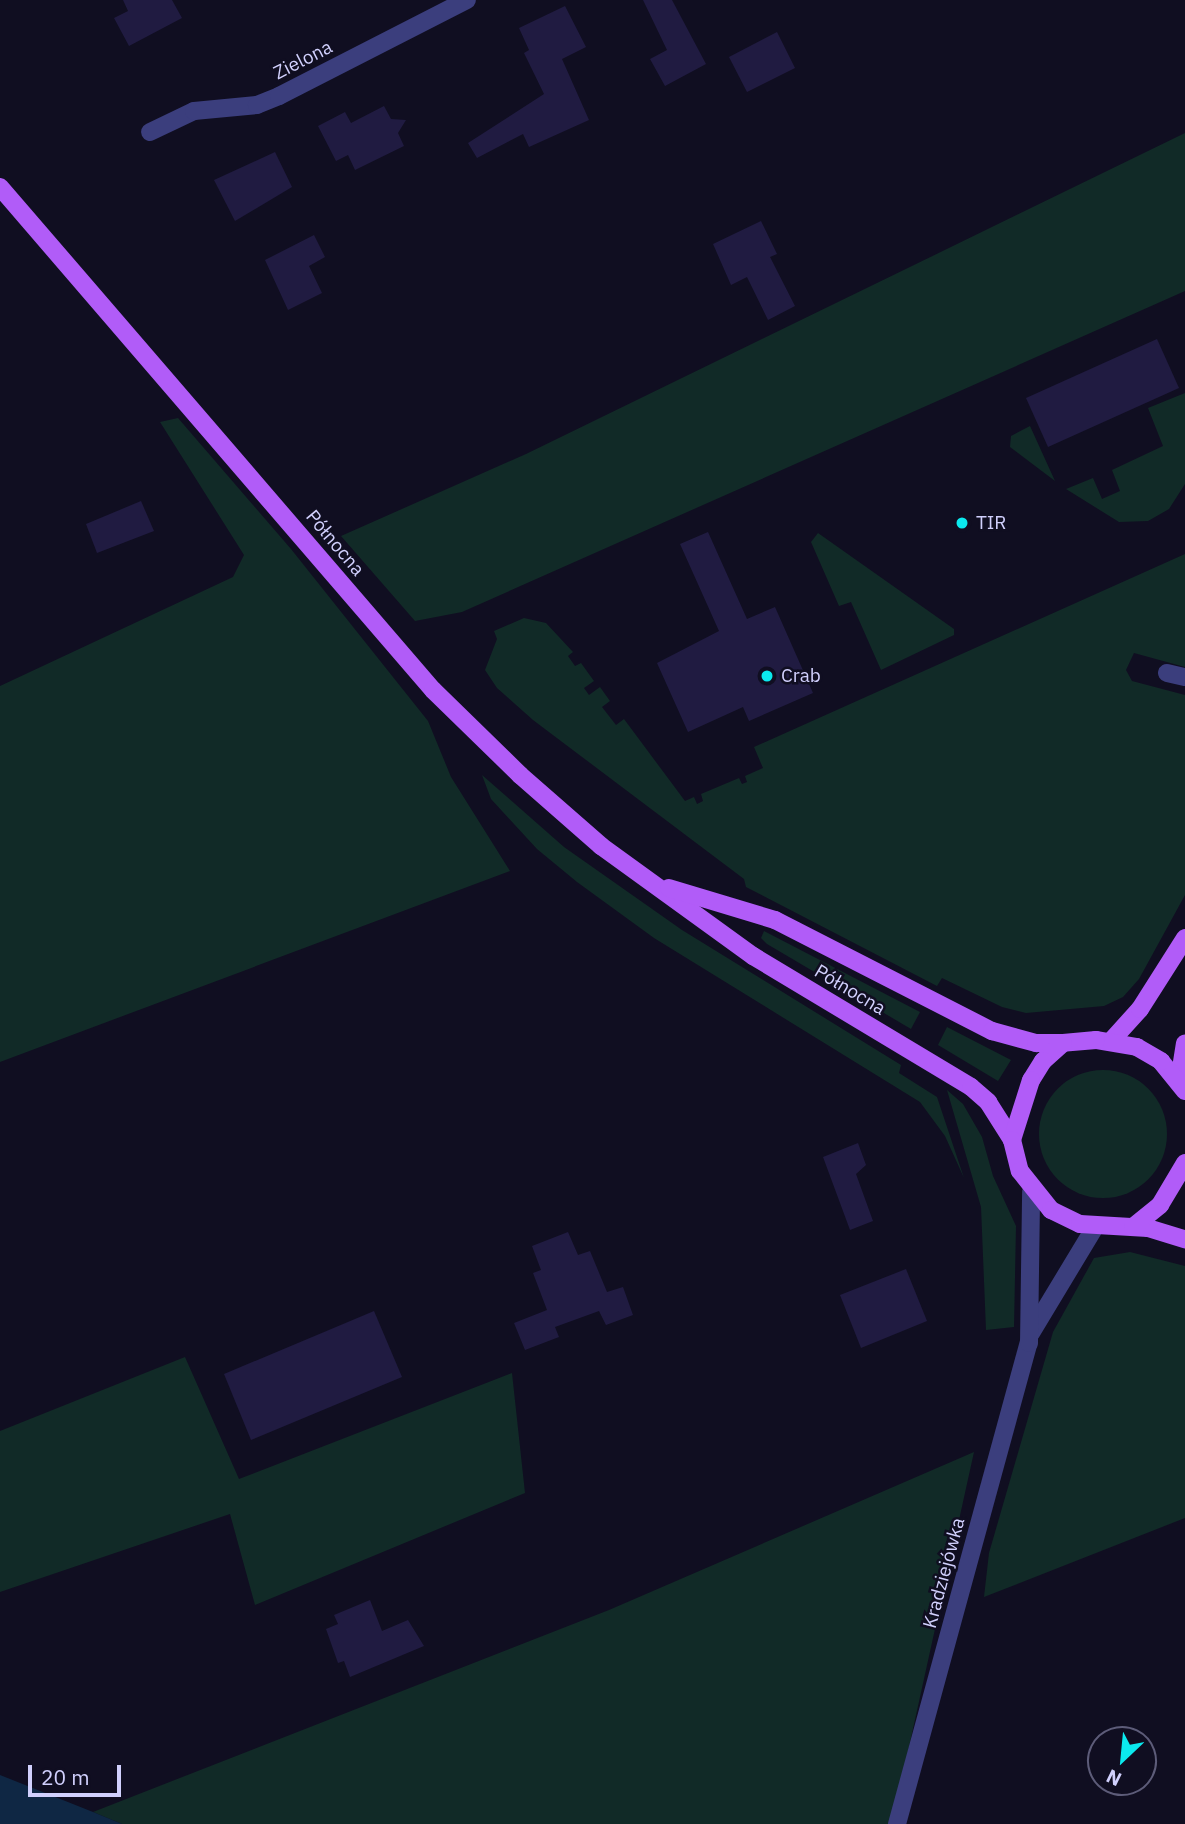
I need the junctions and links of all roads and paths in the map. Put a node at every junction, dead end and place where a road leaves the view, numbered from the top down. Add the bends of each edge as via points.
1 (467, 0) edge
2 (150, 132) dead end
3 (3, 193) edge
4 (657, 884) junction
5 (1185, 938) edge
6 (1111, 1041) junction
7 (1063, 1043) junction
8 (1185, 1043) edge
9 (1182, 1086) edge
10 (1012, 1140) junction
11 (1185, 1163) edge
12 (1031, 1191) junction
13 (1095, 1227) junction
14 (1133, 1227) junction
15 (1185, 1239) edge
16 (1031, 1333) junction
17 (897, 1824) edge

1 - 2 street, Zielona via 268,101 194,111
3 - 4 main road, Północna via 433,690 577,826
4 - 7 main road, Północna via 775,920 992,1031 1036,1043
4 - 10 main road, Północna via 753,956 971,1087 988,1102
5 - 6 main road via 1140,1009
6 - 7 main road, Północna
6 - 9 main road, Północna via 1150,1053
7 - 10 main road via 1031,1080
8 - 9 main road
10 - 12 main road, Północna via 1015,1161
11 - 14 main road via 1160,1205
12 - 13 main road via 1065,1217
12 - 16 street, Kradziejówka
13 - 14 main road
13 - 16 street, Kradziejówka
14 - 15 main road
16 - 17 street, Kradziejówka

